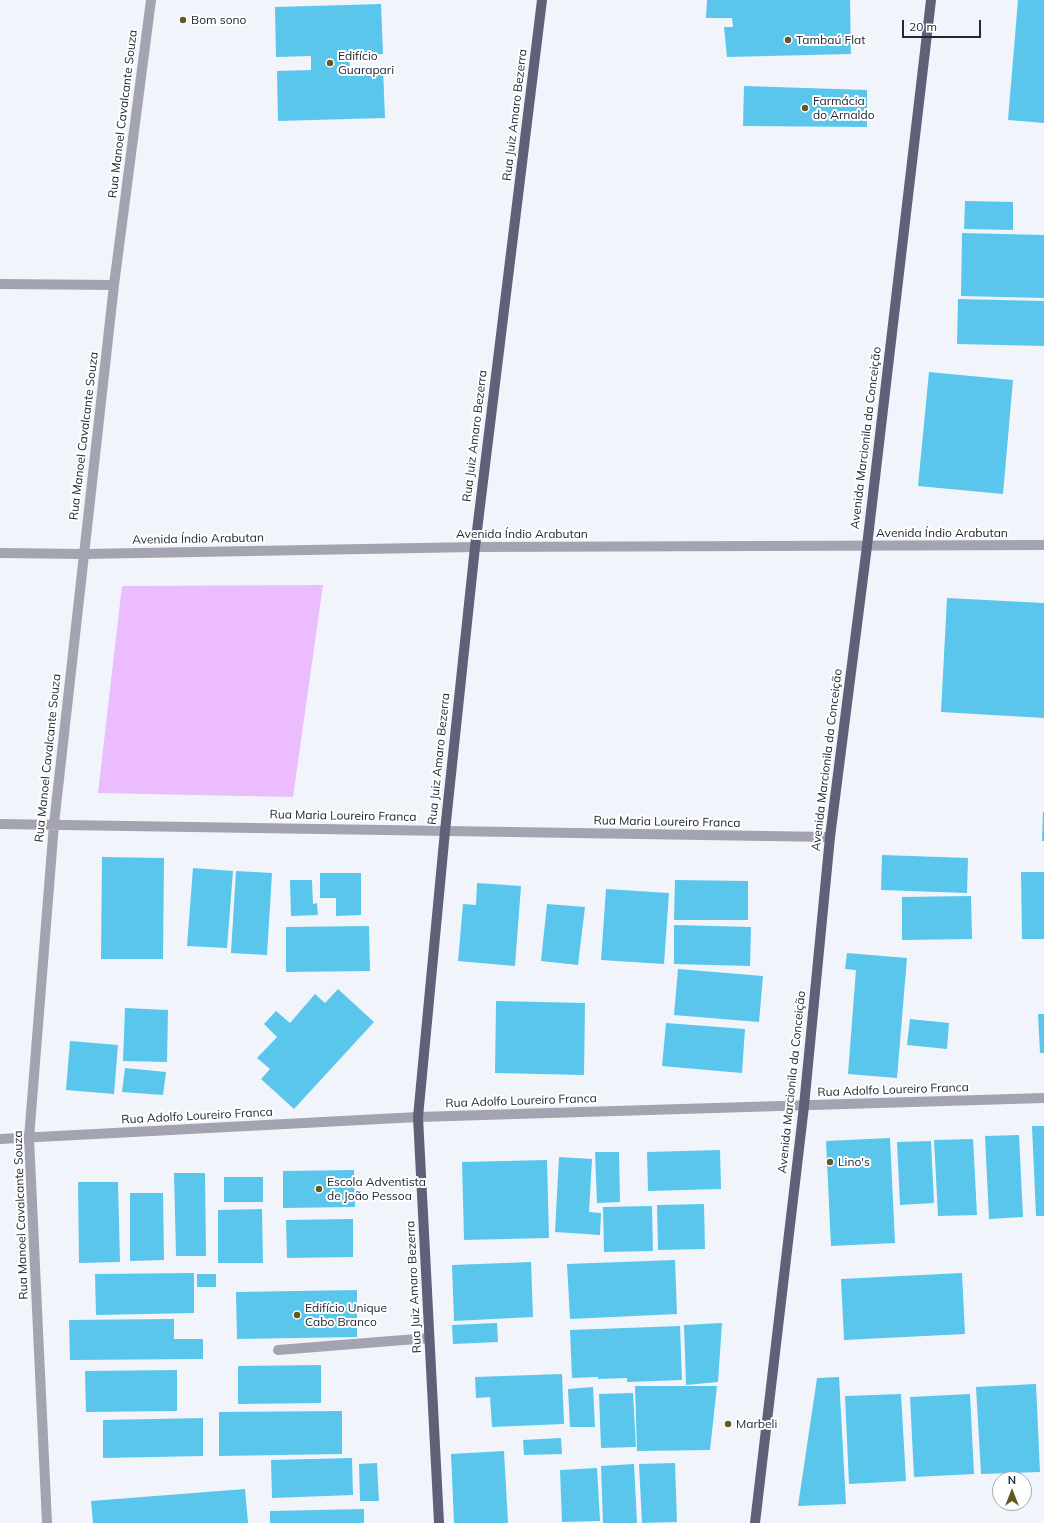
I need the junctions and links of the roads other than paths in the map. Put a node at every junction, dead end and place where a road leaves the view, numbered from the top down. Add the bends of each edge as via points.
1 (151, 0) edge
2 (542, 0) edge
3 (931, 0) edge
4 (0, 284) edge
5 (114, 285) junction
6 (1044, 545) edge
7 (866, 546) junction
8 (475, 547) junction
9 (0, 553) edge
10 (84, 554) junction
11 (0, 824) edge
12 (54, 824) junction
13 (445, 831) junction
14 (830, 837) junction
15 (1044, 1098) edge
16 (804, 1106) junction
17 (418, 1117) junction
18 (29, 1138) junction
19 (0, 1139) edge
20 (429, 1338) junction
21 (278, 1350) dead end
22 (47, 1523) edge
23 (439, 1523) edge
24 (754, 1523) edge

1 - 5 street, Rua Manoel Cavalcante Souza
2 - 8 main road, Rua Juiz Amaro Bezerra
3 - 7 main road, Avenida Marcionila da Conceição
4 - 5 street
5 - 10 street, Rua Manoel Cavalcante Souza
6 - 7 street, Avenida Índio Arabutan
7 - 8 street, Avenida Índio Arabutan
7 - 14 main road, Avenida Marcionila da Conceição
8 - 10 street, Avenida Índio Arabutan
8 - 13 main road, Rua Juiz Amaro Bezerra
9 - 10 street, Avenida Índio Arabutan
10 - 12 street, Rua Manoel Cavalcante Souza
11 - 12 street, Rua Maria Loureiro Franca
12 - 13 street, Rua Maria Loureiro Franca
12 - 18 street, Rua Manoel Cavalcante Souza
13 - 14 street, Rua Maria Loureiro Franca
13 - 17 main road, Rua Juiz Amaro Bezerra
14 - 16 main road, Avenida Marcionila da Conceição
15 - 16 street, Rua Adolfo Loureiro Franca
16 - 17 street, Rua Adolfo Loureiro Franca
16 - 24 main road, Avenida Marcionila da Conceição
17 - 18 street, Rua Adolfo Loureiro Franca
17 - 20 main road, Rua Juiz Amaro Bezerra
18 - 19 street, Rua Adolfo Loureiro Franca
18 - 22 street, Rua Manoel Cavalcante Souza
20 - 21 street
20 - 23 main road, Rua Juiz Amaro Bezerra

